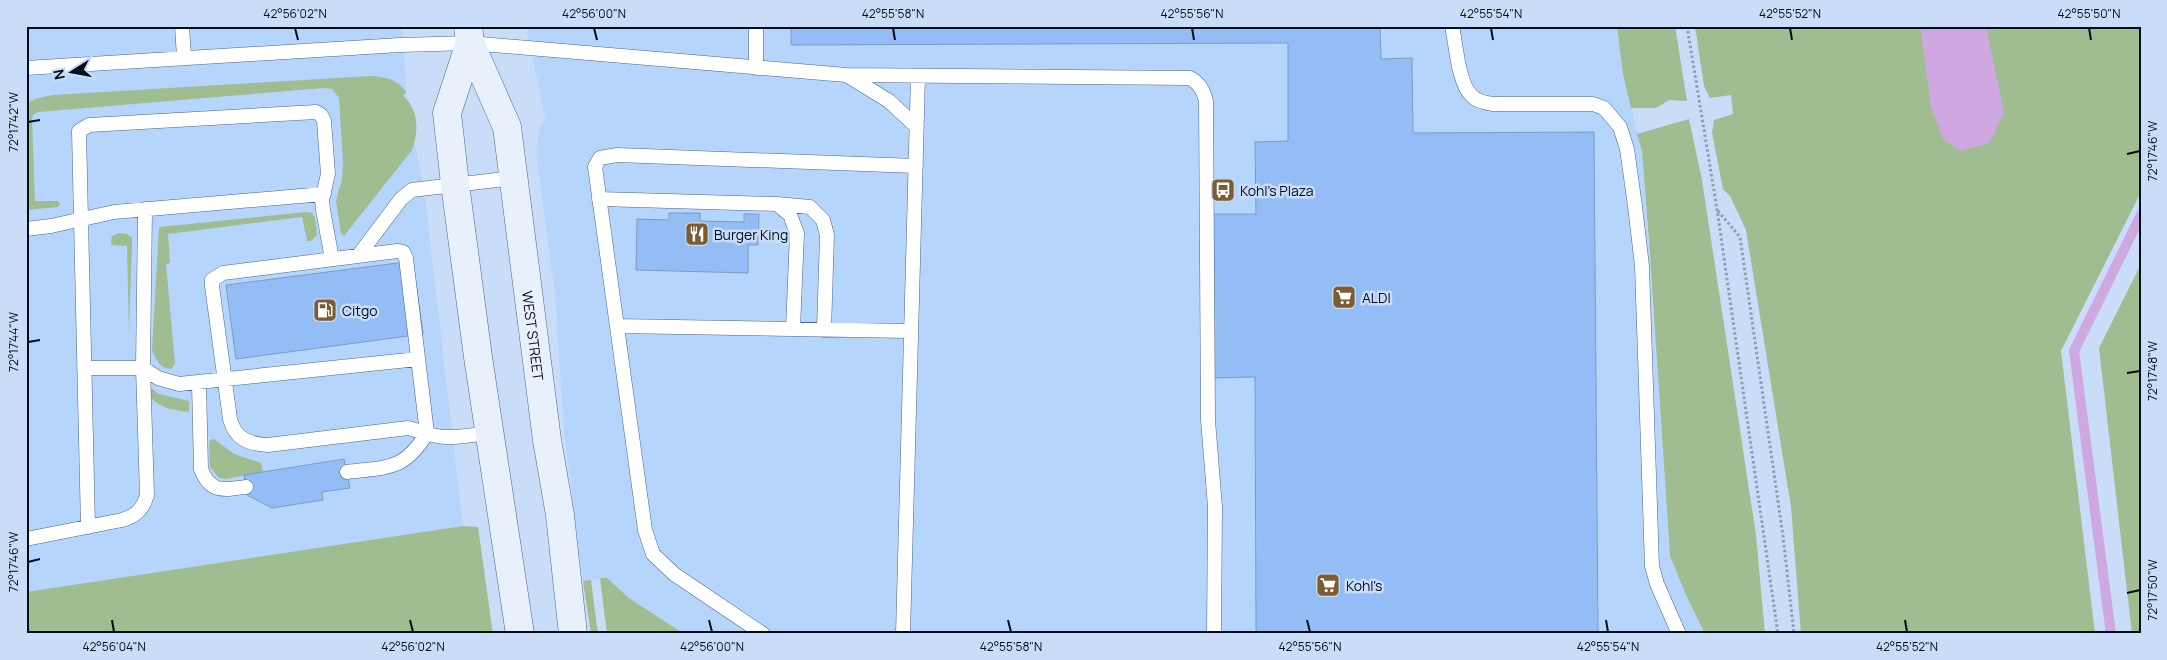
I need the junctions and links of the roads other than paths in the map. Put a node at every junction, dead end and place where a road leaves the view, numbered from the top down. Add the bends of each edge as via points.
1 (182, 26) edge
2 (756, 26) edge
3 (1452, 26) edge
4 (469, 35) edge
5 (184, 57) junction
6 (26, 68) edge
7 (756, 68) junction
8 (846, 75) junction
9 (918, 76) junction
10 (917, 128) junction
11 (916, 166) junction
12 (513, 178) junction
13 (455, 184) junction
14 (324, 194) junction
15 (599, 199) junction
16 (777, 204) junction
17 (145, 210) junction
18 (81, 219) junction
19 (26, 230) edge
20 (358, 256) junction
21 (332, 259) junction
22 (617, 326) junction
23 (793, 329) junction
24 (824, 330) junction
25 (911, 331) junction
26 (418, 359) junction
27 (84, 368) junction
28 (143, 368) junction
29 (224, 381) junction
30 (199, 384) junction
31 (427, 433) junction
32 (490, 433) junction
33 (347, 472) dead end
34 (246, 487) dead end
35 (88, 527) junction
36 (26, 539) edge
37 (520, 634) edge
38 (573, 634) edge
39 (763, 634) edge
40 (903, 634) edge
41 (1214, 634) edge
42 (1679, 634) edge

1 - 5 lane
2 - 7 lane
3 - 42 lane via 1465,86 1471,96 1493,104 1593,104 1604,108 1620,127 1627,149 1642,266 1652,566
4 - 5 lane via 400,45
4 - 7 lane
4 - 12 street, WEST STREET via 507,127
4 - 13 street via 447,113
5 - 6 lane
7 - 8 lane
8 - 9 lane
8 - 10 lane via 889,101
9 - 10 lane
9 - 41 lane via 1182,77 1197,82 1203,90 1206,101 1208,420 1215,507
10 - 11 lane
11 - 15 lane via 617,155 600,158 594,167
11 - 25 lane
12 - 13 lane
12 - 38 street, WEST STREET via 547,440 560,515
13 - 20 lane via 418,188 405,194
13 - 32 street
14 - 17 lane
14 - 18 lane via 328,174 324,121 316,112 89,126 79,130
14 - 21 lane via 323,210
15 - 16 lane
15 - 22 lane
16 - 23 lane via 790,214 797,233
16 - 24 lane via 810,207 823,220 827,236
17 - 18 lane
17 - 28 lane
18 - 19 lane
18 - 27 lane
20 - 21 lane
20 - 26 lane via 403,252
21 - 29 lane via 216,275 212,280
22 - 23 lane
22 - 39 lane via 645,530 653,554 674,574
23 - 24 lane
24 - 25 lane
25 - 40 lane
26 - 29 lane
26 - 31 lane
27 - 28 lane
27 - 35 lane
28 - 30 lane via 169,382
28 - 35 lane via 144,504 132,517
29 - 30 lane
29 - 31 lane via 232,428 240,438 254,444 408,428
30 - 34 lane via 201,469 205,480 212,487 224,490
31 - 32 lane via 448,438
31 - 33 lane via 406,460 394,465
32 - 37 street
35 - 36 lane

